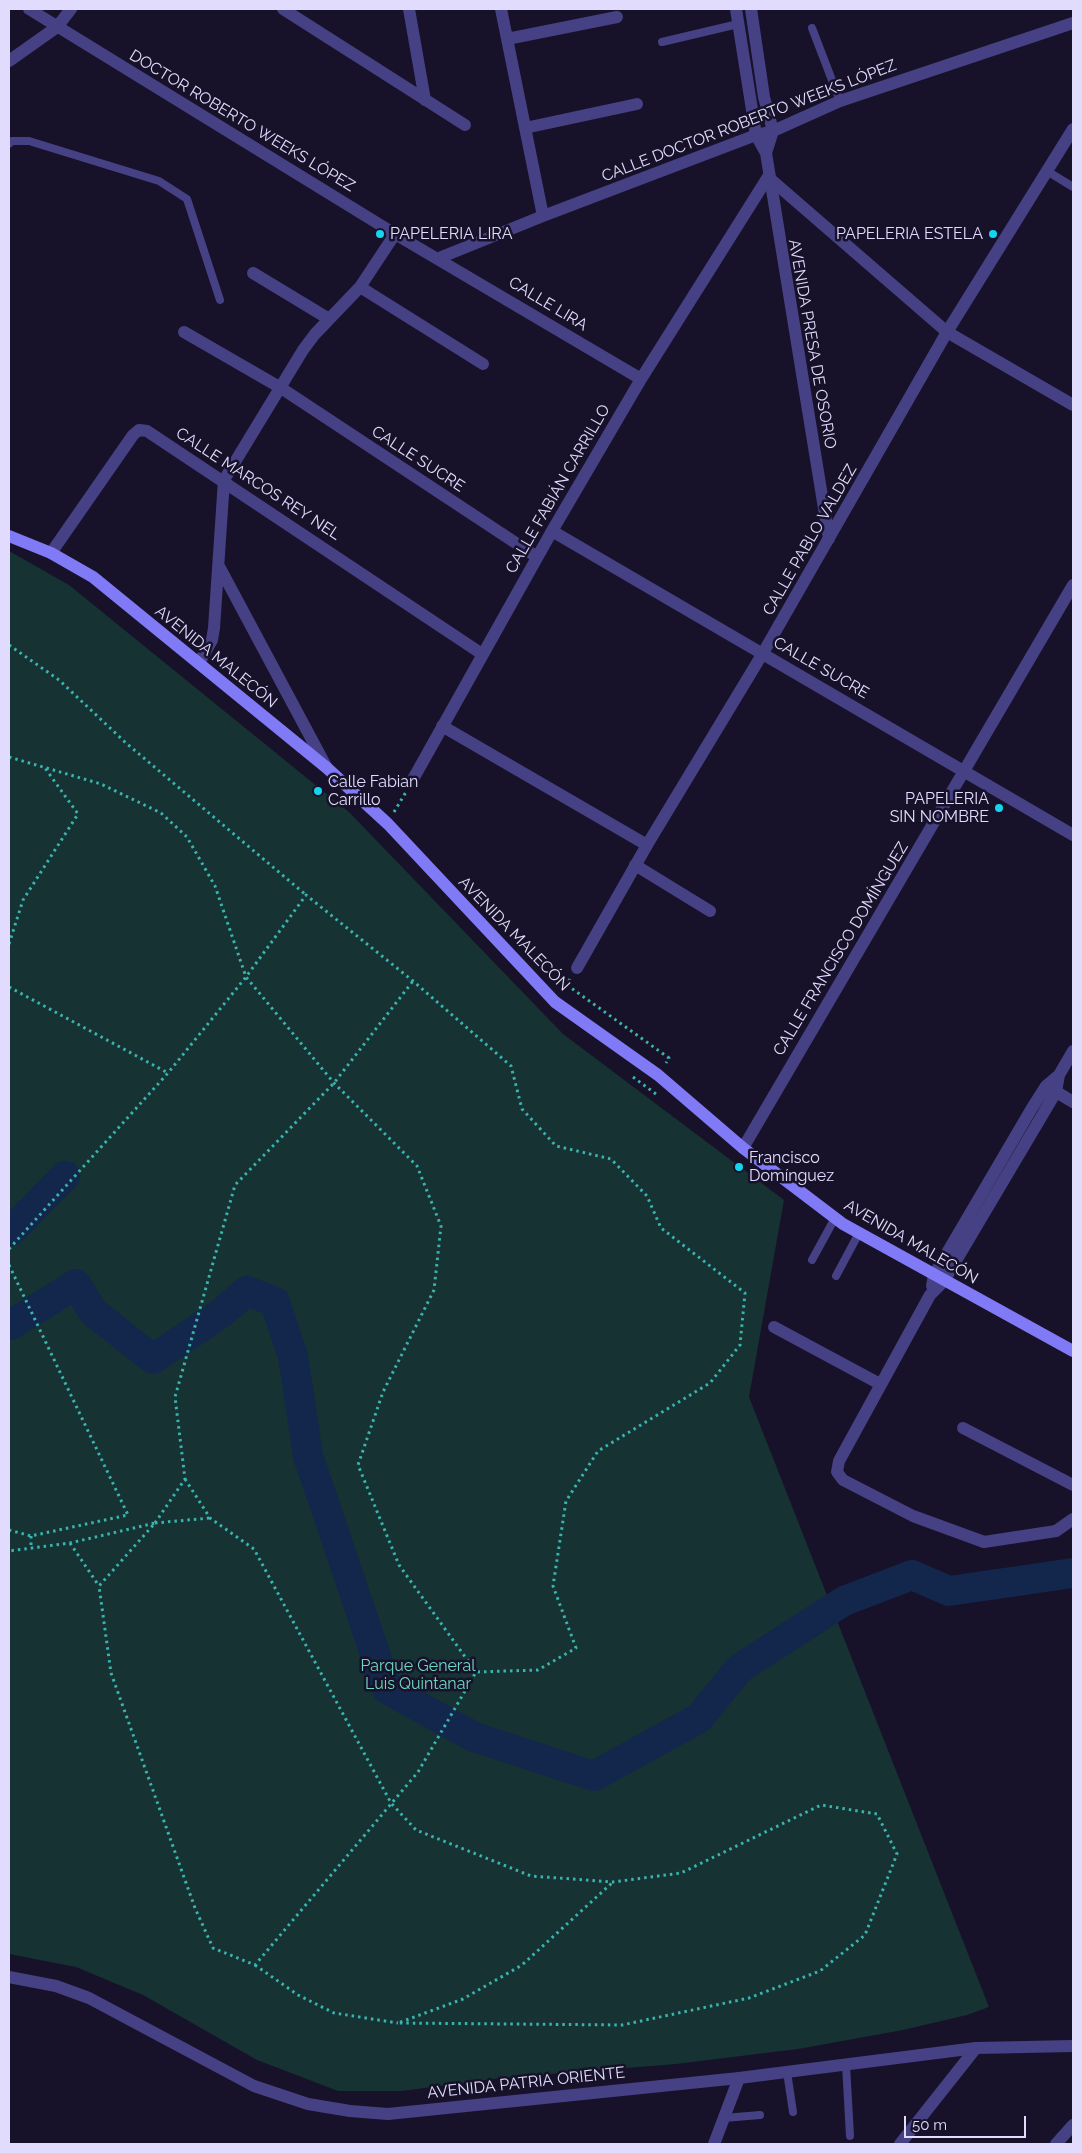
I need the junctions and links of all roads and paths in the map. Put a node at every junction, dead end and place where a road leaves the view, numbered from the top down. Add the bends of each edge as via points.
1 (29, 9) edge
2 (71, 9) edge
3 (283, 9) edge
4 (410, 9) edge
5 (501, 9) edge
6 (736, 9) edge
7 (751, 9) edge
8 (618, 17) dead end
9 (1073, 23) edge
10 (738, 24) junction
11 (57, 26) junction
12 (812, 28) dead end
13 (507, 39) junction
14 (662, 42) dead end
15 (9, 61) edge
16 (425, 100) junction
17 (840, 101) junction
18 (636, 104) dead end
19 (465, 125) dead end
20 (525, 128) junction
21 (1073, 129) edge
22 (773, 131) junction
23 (756, 135) junction
24 (9, 144) edge
25 (766, 153) junction
26 (1047, 171) junction
27 (768, 177) junction
28 (1073, 187) edge
29 (543, 216) junction
30 (395, 234) junction
31 (439, 258) junction
32 (253, 272) dead end
33 (360, 287) junction
34 (220, 300) dead end
35 (329, 319) junction
36 (184, 332) dead end
37 (947, 332) junction
38 (483, 364) dead end
39 (641, 379) junction
40 (281, 388) junction
41 (1073, 406) edge
42 (224, 480) junction
43 (552, 531) junction
44 (9, 536) edge
45 (829, 539) junction
46 (52, 553) junction
47 (537, 557) junction
48 (220, 568) junction
49 (1073, 585) edge
50 (9, 645) edge
51 (764, 653) junction
52 (482, 654) junction
53 (199, 663) junction
54 (442, 726) junction
55 (9, 757) edge
56 (45, 768) junction
57 (327, 768) junction
58 (965, 771) junction
59 (412, 781) joint
60 (388, 824) junction
61 (1073, 835) edge
62 (647, 845) junction
63 (635, 865) junction
64 (306, 895) junction
65 (710, 911) dead end
66 (9, 944) edge
67 (577, 968) joint
68 (246, 978) junction
69 (413, 981) junction
70 (9, 987) edge
71 (1073, 1051) edge
72 (168, 1073) junction
73 (658, 1076) junction
74 (334, 1083) junction
75 (1051, 1089) junction
76 (1073, 1102) edge
77 (743, 1148) junction
78 (835, 1218) junction
79 (859, 1233) junction
80 (9, 1249) edge
81 (812, 1260) dead end
82 (9, 1265) edge
83 (836, 1276) dead end
84 (939, 1278) junction
85 (774, 1327) dead end
86 (1073, 1351) edge
87 (880, 1384) junction
88 (963, 1428) dead end
89 (185, 1479) junction
90 (1073, 1485) edge
91 (210, 1518) junction
92 (1070, 1522) edge
93 (155, 1523) junction
94 (9, 1530) edge
95 (31, 1536) junction
96 (70, 1543) junction
97 (32, 1549) junction
98 (9, 1551) edge
99 (99, 1586) junction
100 (476, 1672) junction
101 (391, 1803) junction
102 (614, 1882) junction
103 (255, 1965) junction
104 (9, 1977) edge
105 (398, 2023) junction
106 (1073, 2046) edge
107 (976, 2048) junction
108 (846, 2065) junction
109 (787, 2072) junction
110 (739, 2078) junction
111 (793, 2112) dead end
112 (760, 2115) dead end
113 (724, 2118) junction
114 (1073, 2125) edge
115 (850, 2136) dead end
116 (714, 2144) edge
117 (900, 2144) edge
118 (1056, 2144) edge

1 - 11 street, DOCTOR ROBERTO WEEKS LÓPEZ
2 - 11 street
3 - 16 street
4 - 16 street
5 - 13 street
6 - 10 street, AVENIDA PRESA DE OSORIO
7 - 22 street via 764,97
8 - 13 street
9 - 17 street, CALLE DOCTOR ROBERTO WEEKS LÓPEZ
10 - 14 lane
10 - 23 street, AVENIDA PRESA DE OSORIO
11 - 15 street
11 - 30 street, DOCTOR ROBERTO WEEKS LÓPEZ
12 - 17 lane
13 - 20 street
16 - 19 street
17 - 22 street, CALLE DOCTOR ROBERTO WEEKS LÓPEZ
18 - 20 street
20 - 29 street
21 - 26 street, CALLE PABLO VALDEZ
22 - 23 street, CALLE DOCTOR ROBERTO WEEKS LÓPEZ
22 - 25 street, AVENIDA PRESA DE OSORIO
23 - 25 street, AVENIDA PRESA DE OSORIO
23 - 29 street, CALLE DOCTOR ROBERTO WEEKS LÓPEZ
24 - 34 lane via 29,140 158,180 187,200
25 - 27 street, AVENIDA PRESA DE OSORIO
26 - 28 lane
26 - 37 street, CALLE PABLO VALDEZ
27 - 37 street
27 - 39 street, CALLE FABIÁN CARRILLO
27 - 45 street, AVENIDA PRESA DE OSORIO
29 - 31 street, CALLE DOCTOR ROBERTO WEEKS LÓPEZ
30 - 31 street, DOCTOR ROBERTO WEEKS LÓPEZ
30 - 33 street
31 - 39 street, CALLE LIRA
32 - 35 street
33 - 35 street
33 - 38 street
35 - 40 street via 303,350
36 - 40 street, CALLE SUCRE
37 - 41 street
37 - 45 street, CALLE PABLO VALDEZ
39 - 43 street, CALLE FABIÁN CARRILLO
40 - 42 street
40 - 47 street, CALLE SUCRE
42 - 46 street, CALLE MARCOS REY NEL via 146,431 139,430
42 - 48 street
42 - 52 street, CALLE MARCOS REY NEL
43 - 47 street, CALLE FABIÁN CARRILLO
43 - 51 street, CALLE SUCRE
44 - 46 main road, AVENIDA MALECÓN
45 - 51 street, CALLE PABLO VALDEZ
46 - 53 main road, AVENIDA MALECÓN via 93,577
47 - 52 street, CALLE FABIÁN CARRILLO
48 - 53 street via 212,640
48 - 57 street
49 - 58 street, CALLE FRANCISCO DOMÍNGUEZ
50 - 64 path via 59,680 126,743
51 - 58 street, CALLE SUCRE
51 - 62 street, CALLE PABLO VALDEZ
52 - 54 street, CALLE FABIÁN CARRILLO
53 - 57 main road, AVENIDA MALECÓN
54 - 59 street, CALLE FABIÁN CARRILLO
54 - 62 street
55 - 56 path
56 - 66 path via 78,814 23,900
56 - 68 path via 110,788 161,813 187,837 215,886
57 - 60 main road, AVENIDA MALECÓN
58 - 61 street, CALLE SUCRE
58 - 77 street, CALLE FRANCISCO DOMÍNGUEZ
59 - 60 path
60 - 73 main road, AVENIDA MALECÓN via 555,1002
62 - 63 street, CALLE PABLO VALDEZ
63 - 65 street
63 - 67 street, CALLE PABLO VALDEZ
64 - 68 path
64 - 69 path
67 - 73 path via 567,985 669,1058
68 - 72 path
68 - 74 path
69 - 74 path
69 - 100 path via 511,1066 522,1109 556,1146 611,1159 647,1196 661,1228 745,1293 740,1345 710,1382 598,1451 566,1501 553,1586 576,1648 538,1670
70 - 72 path
71 - 75 street
72 - 80 path
73 - 77 main road, AVENIDA MALECÓN
74 - 89 path via 235,1185 174,1397
74 - 100 path via 417,1166 442,1226 434,1290 383,1392 358,1465 399,1565
75 - 76 street
75 - 84 street
77 - 78 main road, AVENIDA MALECÓN
78 - 79 main road, AVENIDA MALECÓN
78 - 81 lane
79 - 83 lane
79 - 84 main road, AVENIDA MALECÓN
82 - 95 path via 128,1514
84 - 86 main road, AVENIDA MALECÓN
84 - 87 street
85 - 87 street
87 - 92 street via 839,1461 837,1472 843,1480 913,1516 984,1542 1056,1531
88 - 90 street
89 - 91 path
89 - 93 path
91 - 93 path
91 - 101 path via 254,1549
93 - 96 path
93 - 99 path
94 - 95 path
95 - 97 path
96 - 97 path
96 - 99 path
97 - 98 path
99 - 103 path via 111,1674 195,1908 213,1948
100 - 101 path via 418,1772
101 - 102 path via 416,1830 531,1876
101 - 103 path
102 - 105 path via 522,1965 463,1999
102 - 105 path via 681,1873 821,1806 877,1814 897,1854 865,1935 820,1971 749,1998 622,2025
103 - 105 path via 298,1995 334,2013
104 - 110 street, AVENIDA PATRIA ORIENTE via 56,1986 89,1998 254,2086 308,2104 350,2111 388,2114
106 - 107 street, AVENIDA PATRIA ORIENTE
107 - 108 street, AVENIDA PATRIA ORIENTE
107 - 117 street
108 - 109 street, AVENIDA PATRIA ORIENTE
108 - 115 lane
109 - 110 street, AVENIDA PATRIA ORIENTE
109 - 111 lane
110 - 113 street
112 - 113 lane
113 - 116 street
114 - 118 street

